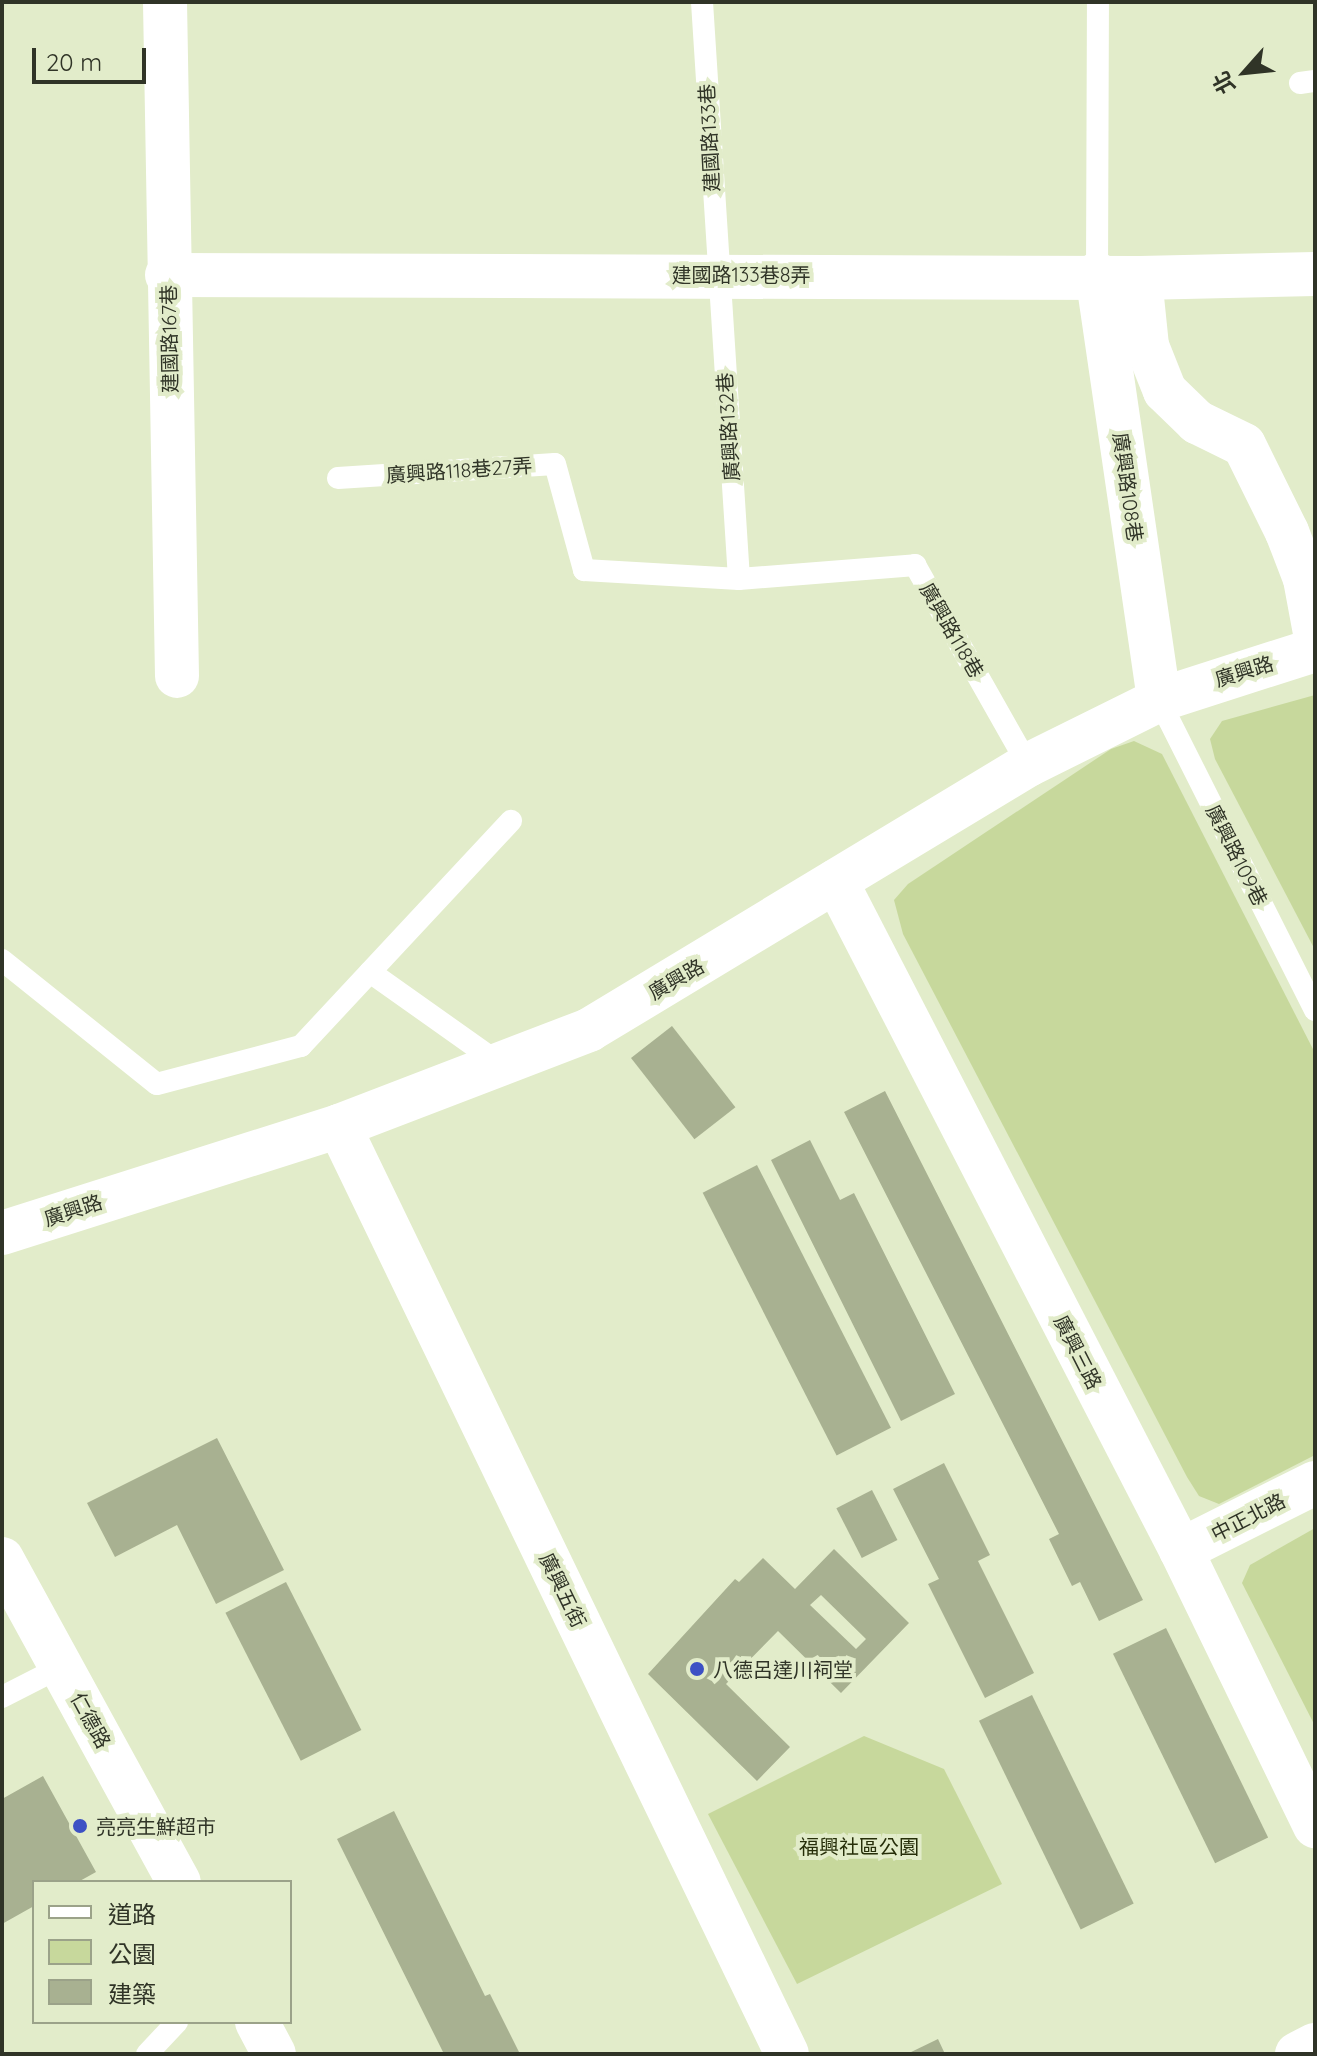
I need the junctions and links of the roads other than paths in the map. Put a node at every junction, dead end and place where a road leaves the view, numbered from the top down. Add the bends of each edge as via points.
1 (165, 2) edge
2 (702, 2) edge
3 (1098, 2) edge
4 (717, 274) junction
5 (1097, 274) junction
6 (1315, 274) edge
7 (167, 275) junction
8 (1140, 278) junction
9 (338, 478) dead end
10 (739, 579) junction
11 (1315, 633) edge
12 (1315, 650) edge
13 (177, 676) dead end
14 (1159, 700) junction
15 (1028, 765) junction
16 (511, 821) dead end
17 (836, 881) junction
18 (2, 960) edge
19 (370, 972) junction
20 (1315, 1010) edge
21 (503, 1066) junction
22 (339, 1126) junction
23 (2, 1233) edge
24 (1315, 1483) edge
25 (1181, 1550) junction
26 (2, 1559) edge
27 (61, 1667) junction
28 (2, 1697) edge
29 (1315, 1826) edge
30 (178, 1880) edge
31 (175, 2024) edge
32 (258, 2024) edge
33 (1315, 2045) edge
34 (147, 2054) edge
35 (274, 2054) edge
36 (787, 2054) edge
37 (1297, 2054) edge

1 - 7 street, 建國路167巷
2 - 4 lane, 建國路133巷
3 - 5 lane
4 - 5 street, 建國路133巷8弄
4 - 7 street, 建國路133巷8弄
4 - 10 lane, 廣興路132巷
5 - 8 street, 建國路133巷8弄
5 - 14 street, 廣興路108巷
6 - 8 street, 建國路133巷8弄
7 - 13 street, 建國路167巷
8 - 11 street via 1147,346 1165,391 1197,422 1244,445 1305,579
9 - 10 lane, 廣興路118巷27弄 via 555,464 584,570
10 - 15 lane, 廣興路118巷 via 915,565
12 - 14 street, 廣興路
14 - 15 street, 廣興路
14 - 20 lane, 廣興路109巷
15 - 17 street, 廣興路
16 - 19 lane
17 - 21 street, 廣興路 via 589,1030
17 - 25 street, 廣興三路
18 - 19 lane via 157,1084 301,1046
19 - 21 lane
21 - 22 street, 廣興路
22 - 23 street, 廣興路
22 - 36 street, 廣興五街
24 - 25 street, 中正北路
25 - 29 street, 廣興三路
26 - 27 street, 仁德路
27 - 28 lane
27 - 30 street, 仁德路
31 - 34 lane
32 - 35 street
33 - 37 street

